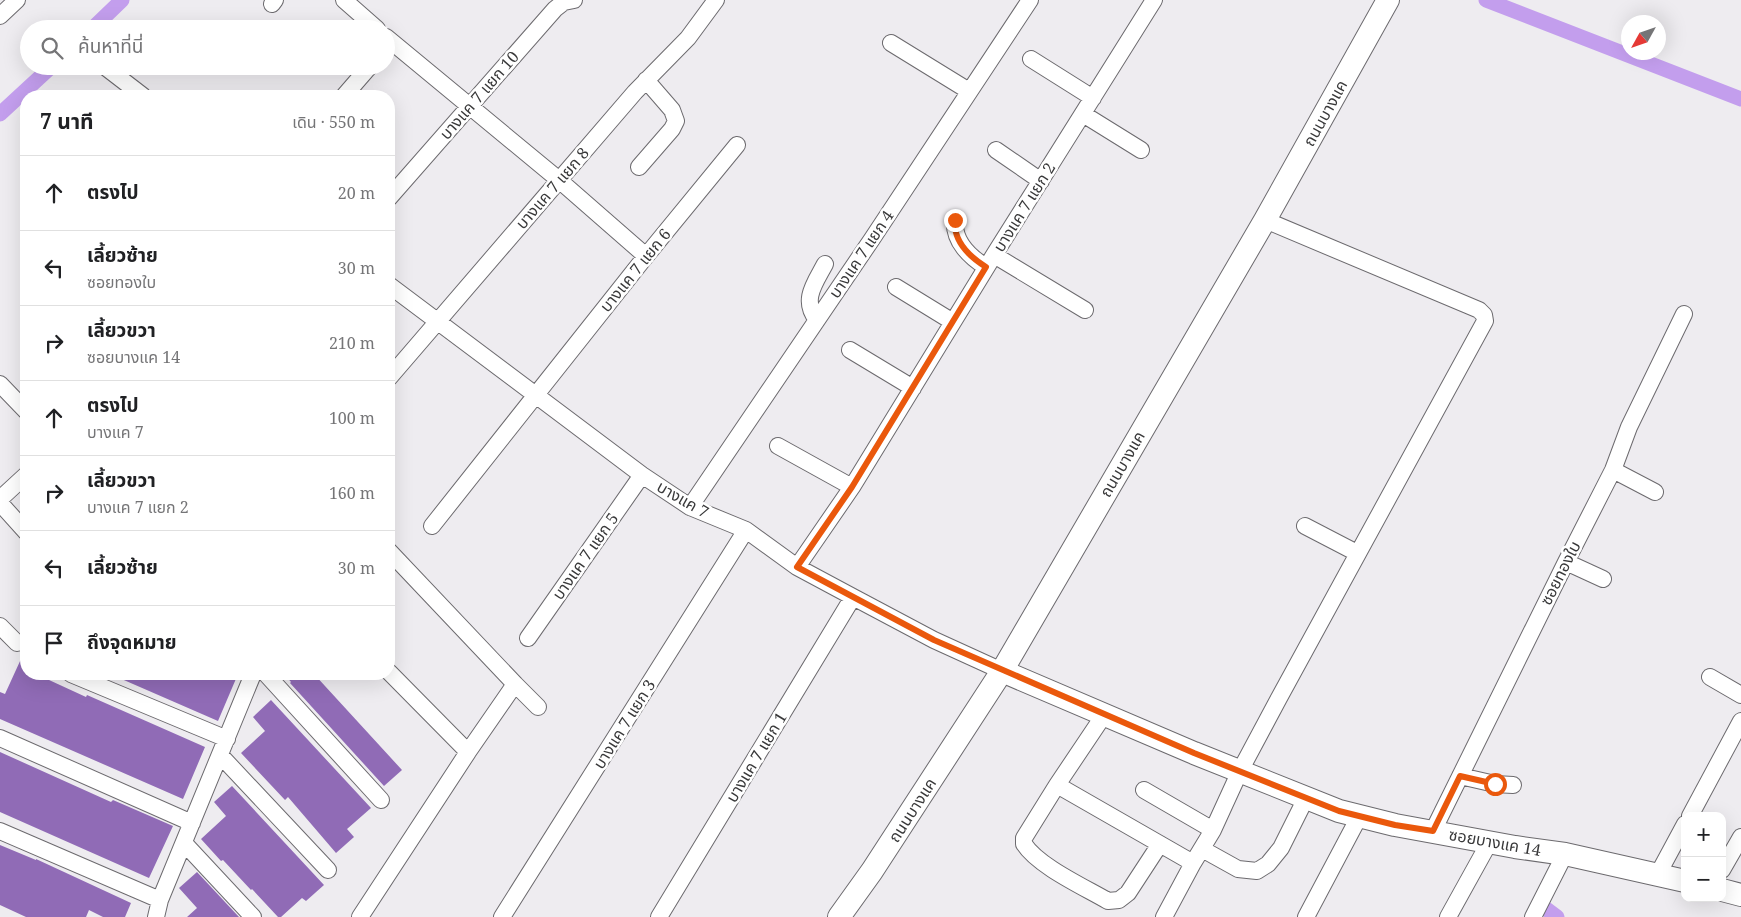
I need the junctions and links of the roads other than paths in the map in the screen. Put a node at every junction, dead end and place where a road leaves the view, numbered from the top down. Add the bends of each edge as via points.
1 (17, 0) edge
2 (574, 0) edge
3 (716, 0) edge
4 (1030, 0) edge
5 (1154, 0) edge
6 (1388, 0) edge
7 (352, 2) edge
8 (0, 16) edge
9 (369, 20) edge
10 (891, 43) dead end
11 (395, 47) edge
12 (1031, 59) dead end
13 (116, 75) edge
14 (362, 75) edge
15 (646, 80) junction
16 (136, 90) edge
17 (349, 90) edge
18 (969, 91) junction
19 (1093, 98) junction
20 (470, 106) junction
21 (1082, 114) junction
22 (737, 145) dead end
23 (996, 150) dead end
24 (1141, 150) dead end
25 (639, 167) dead end
26 (559, 180) junction
27 (1041, 181) junction
28 (395, 191) edge
29 (955, 220) dead end
30 (1265, 220) junction
31 (646, 256) junction
32 (990, 261) junction
33 (825, 264) dead end
34 (896, 287) dead end
35 (395, 291) edge
36 (1085, 310) dead end
37 (1684, 314) dead end
38 (817, 320) junction
39 (953, 322) junction
40 (437, 323) junction
41 (850, 350) dead end
42 (395, 371) edge
43 (0, 384) edge
44 (913, 388) junction
45 (535, 396) junction
46 (20, 406) edge
47 (778, 446) dead end
48 (1613, 470) junction
49 (642, 475) junction
50 (20, 481) edge
51 (852, 487) junction
52 (1655, 492) dead end
53 (0, 499) edge
54 (0, 503) edge
55 (690, 507) junction
56 (20, 525) edge
57 (432, 526) dead end
58 (1305, 526) dead end
59 (746, 530) junction
60 (1357, 553) junction
61 (395, 557) edge
62 (1566, 562) junction
63 (797, 567) junction
64 (1603, 579) dead end
65 (852, 597) junction
66 (0, 626) edge
67 (528, 638) dead end
68 (17, 643) dead end
69 (1002, 671) junction
70 (395, 678) edge
71 (1710, 678) dead end
72 (85, 680) edge
73 (252, 680) edge
74 (271, 680) edge
75 (515, 684) junction
76 (1741, 695) edge
77 (538, 707) dead end
78 (1104, 715) junction
79 (1741, 722) edge
80 (0, 738) edge
81 (227, 739) junction
82 (468, 752) junction
83 (220, 755) junction
84 (1240, 770) junction
85 (1460, 776) junction
86 (1513, 784) dead end
87 (1057, 785) junction
88 (1144, 790) dead end
89 (1306, 798) junction
90 (381, 800) dead end
91 (1692, 812) edge
92 (1359, 816) junction
93 (192, 823) junction
94 (1213, 830) junction
95 (0, 831) edge
96 (1433, 831) junction
97 (1681, 831) edge
98 (1741, 837) edge
99 (184, 843) junction
100 (1489, 843) junction
101 (1160, 844) junction
102 (1202, 848) junction
103 (1565, 854) junction
104 (1193, 863) junction
105 (1726, 863) edge
106 (328, 870) dead end
107 (1657, 876) junction
108 (1681, 880) edge
109 (1726, 891) edge
110 (1741, 895) edge
111 (160, 900) junction
112 (156, 917) edge
113 (253, 917) edge
114 (360, 917) edge
115 (502, 917) edge
116 (658, 917) edge
117 (839, 917) edge
118 (1164, 917) edge
119 (1306, 917) edge
120 (1448, 917) edge
121 (1533, 917) edge

1 - 8 street
2 - 20 street, บางแค 7 แยก 10 via 555,9
3 - 15 street, บางแค 7 แยก 8 via 688,38
4 - 18 street, บางแค 7 แยก 4
5 - 19 street, บางแค 7 แยก 2
6 - 30 main road, ถนนบางแค
7 - 9 street
10 - 18 street
11 - 20 street
12 - 19 street
13 - 16 street
14 - 17 street
15 - 25 street via 672,110 676,121
15 - 26 street, บางแค 7 แยก 8
18 - 38 street, บางแค 7 แยก 4
19 - 21 street, บางแค 7 แยก 2
20 - 26 street
20 - 28 street, บางแค 7 แยก 10
21 - 24 street
21 - 27 street, บางแค 7 แยก 2
22 - 31 street, บางแค 7 แยก 6
23 - 27 street
26 - 31 street
26 - 40 street, บางแค 7 แยก 8
27 - 32 street, บางแค 7 แยก 2
29 - 32 street via 963,246 976,261
30 - 60 street via 1479,310 1484,315 1485,321
30 - 69 main road, ถนนบางแค
31 - 45 street, บางแค 7 แยก 6
32 - 36 street
32 - 39 street, บางแค 7 แยก 2
33 - 38 street via 809,298 811,312
34 - 39 street
35 - 40 street, บางแค 7
37 - 48 street, ซอยทองใบ via 1629,427
38 - 55 street, บางแค 7 แยก 4
39 - 44 street, บางแค 7 แยก 2
40 - 42 street, บางแค 7 แยก 8
40 - 45 street, บางแค 7
41 - 44 street
43 - 46 street
44 - 51 street, บางแค 7 แยก 2
45 - 49 street, บางแค 7
45 - 57 street, บางแค 7 แยก 6
47 - 51 street
48 - 52 street
48 - 62 street, ซอยทองใบ
49 - 55 street, บางแค 7
49 - 67 street, บางแค 7 แยก 5
50 - 53 street
51 - 63 street, บางแค 7 แยก 2
54 - 56 street
55 - 59 street, บางแค 7
58 - 60 street
59 - 63 street, บางแค 7
59 - 115 street, บางแค 7 แยก 3
60 - 84 street
61 - 75 street
62 - 64 street
62 - 85 street, ซอยทองใบ
63 - 65 street, บางแค 7
65 - 69 street, บางแค 7
65 - 116 street, บางแค 7 แยก 1
66 - 68 street
69 - 78 main road, ซอยบางแค 14
69 - 117 main road, ถนนบางแค
70 - 82 street
71 - 76 street
72 - 81 street
73 - 81 street
74 - 90 street
75 - 77 street
75 - 82 street
78 - 84 main road, ซอยบางแค 14
78 - 87 street
79 - 91 street
80 - 93 street
81 - 83 street
82 - 114 street
83 - 93 street
83 - 106 street
84 - 89 main road, ซอยบางแค 14
84 - 94 street
85 - 86 street via 1495,784
85 - 96 street, ซอยทองใบ
87 - 101 street
87 - 101 street via 1024,838 1028,852 1050,868 1108,901 1119,900 1128,893
88 - 94 street
89 - 92 main road, ซอยบางแค 14
89 - 102 street via 1281,848 1268,864 1257,871 1238,868
92 - 96 main road, ซอยบางแค 14
92 - 119 street
93 - 99 street
94 - 102 street
95 - 111 street
96 - 100 main road, ซอยบางแค 14
97 - 107 street
98 - 105 street
99 - 111 street
99 - 113 street
100 - 103 main road, ซอยบางแค 14
100 - 120 street
101 - 104 street
102 - 104 street
103 - 107 main road, ซอยบางแค 14
103 - 121 street
104 - 118 street
107 - 108 main road, ซอยบางแค 14
109 - 110 main road
111 - 112 street

